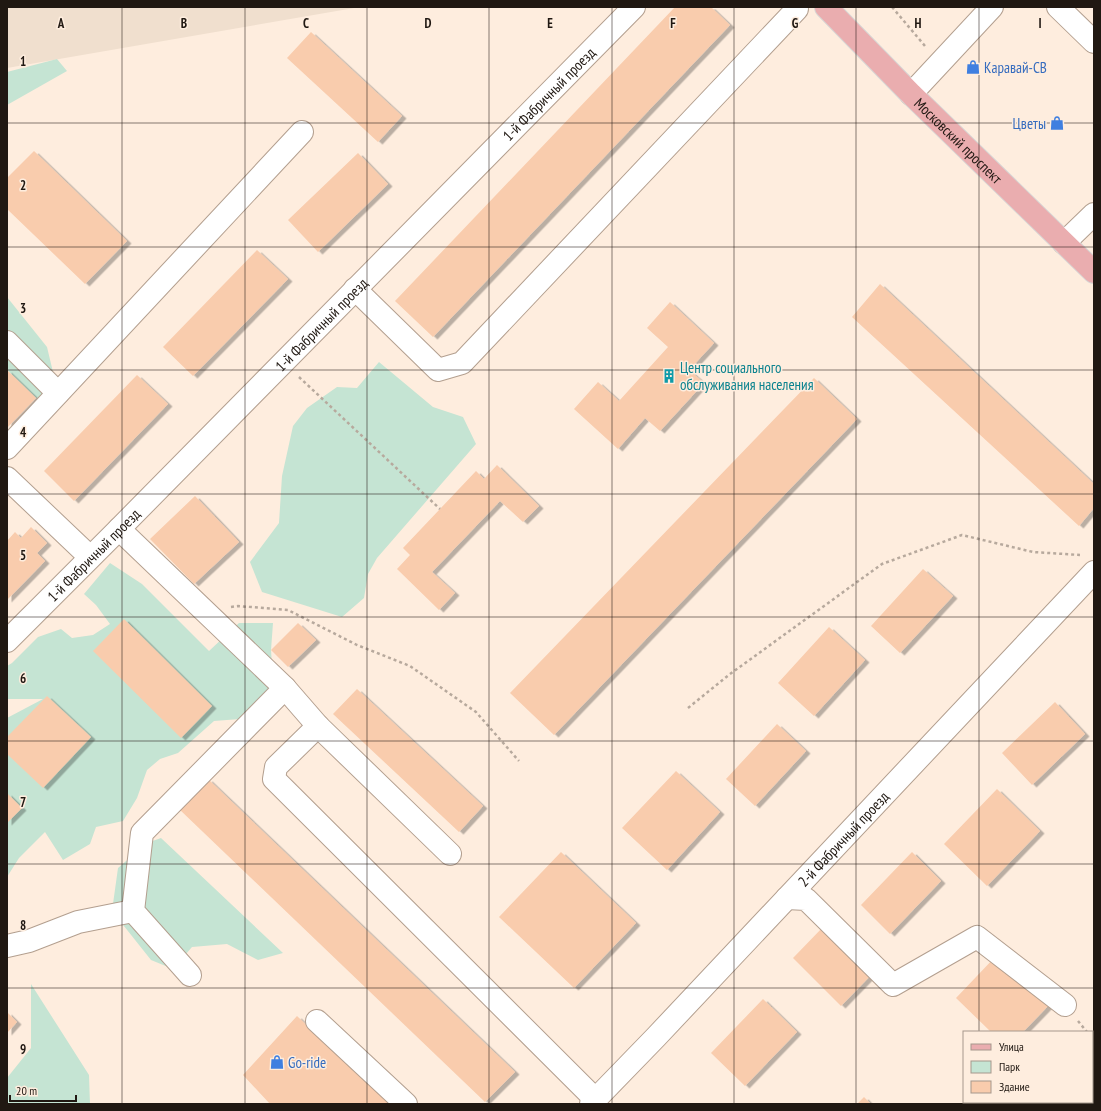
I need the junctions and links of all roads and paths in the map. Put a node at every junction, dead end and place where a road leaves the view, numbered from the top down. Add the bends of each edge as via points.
1 (634, 7) edge
2 (826, 7) edge
3 (892, 7) edge
4 (1058, 7) edge
5 (797, 8) dead end
6 (983, 10) edge
7 (1094, 42) edge
8 (940, 63) junction
9 (912, 94) junction
10 (302, 132) dead end
11 (1094, 214) edge
12 (1064, 243) junction
13 (1094, 272) edge
14 (355, 289) junction
15 (7, 342) edge
16 (282, 362) junction
17 (58, 393) junction
18 (7, 448) edge
19 (7, 478) edge
20 (440, 509) dead end
21 (119, 529) junction
22 (90, 557) junction
23 (1090, 564) edge
24 (205, 612) junction
25 (7, 641) edge
26 (285, 688) junction
27 (688, 708) dead end
28 (318, 726) junction
29 (519, 761) dead end
30 (450, 854) dead end
31 (787, 898) junction
32 (133, 911) junction
33 (7, 946) edge
34 (190, 975) dead end
35 (1065, 1006) dead end
36 (317, 1021) dead end
37 (593, 1101) edge
38 (406, 1104) edge

1 - 14 street, 1-й Фабричный проезд
2 - 9 main road, Московский проспект
3 - 8 path
4 - 7 street
5 - 14 street via 462,363 438,370
6 - 8 street
8 - 9 street
9 - 12 main road, Московский проспект
10 - 17 street
11 - 12 street
12 - 13 main road, Московский проспект
14 - 16 street, 1-й Фабричный проезд
15 - 17 street
16 - 20 path
16 - 21 street, 1-й Фабричный проезд
17 - 18 street
19 - 22 street
21 - 22 street, 1-й Фабричный проезд
21 - 24 street
22 - 25 street, 1-й Фабричный проезд
23 - 27 path via 962,535 882,564 730,674
23 - 31 street, 2-й Фабричный проезд
24 - 26 street
24 - 29 path via 238,606 288,610 357,645 410,666 476,712
26 - 28 street
26 - 32 street via 142,833
28 - 30 street
28 - 37 street via 276,767 274,779
31 - 35 street via 806,899 893,985 977,937
31 - 37 street, 2-й Фабричный проезд
32 - 33 street via 78,922 29,941
32 - 34 street
36 - 38 street

